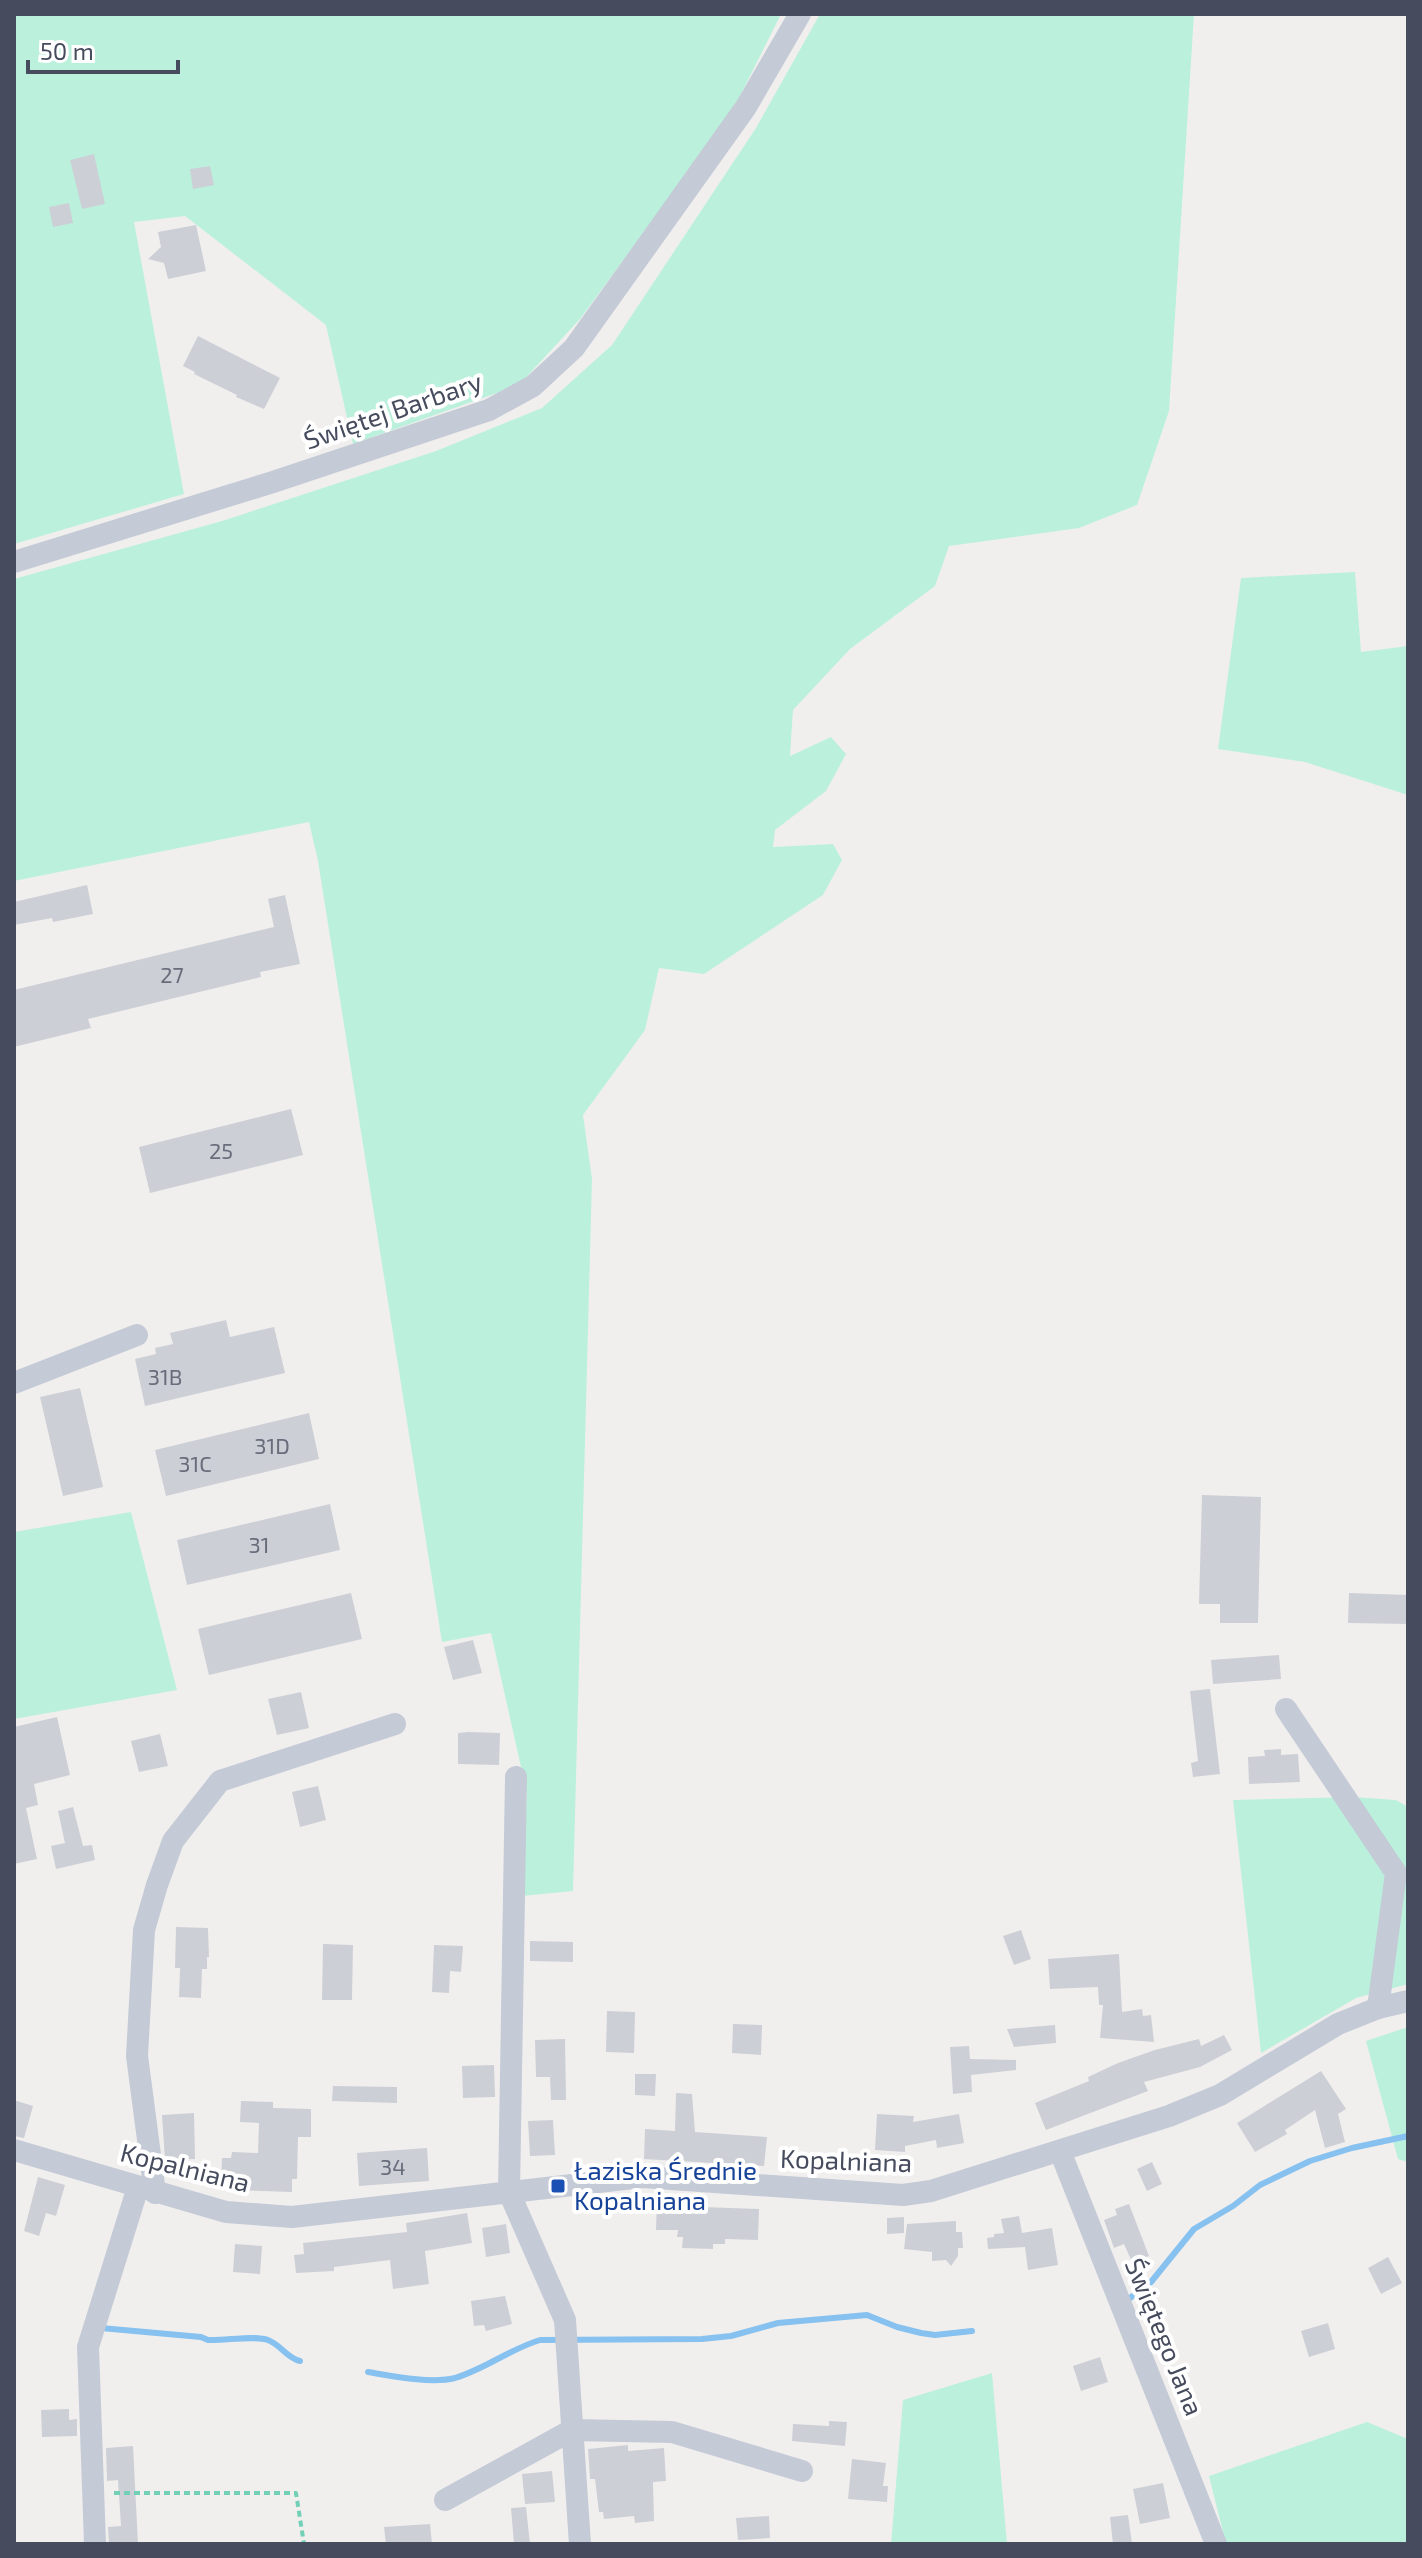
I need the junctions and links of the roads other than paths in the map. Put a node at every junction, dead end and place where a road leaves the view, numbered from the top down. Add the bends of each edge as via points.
1 (800, 14) edge
2 (14, 562) edge
3 (137, 1335) dead end
4 (14, 1383) edge
5 (1286, 1709) dead end
6 (395, 1724) dead end
7 (516, 1777) dead end
8 (1408, 2001) edge
9 (1378, 2008) junction
10 (14, 2150) edge
11 (1060, 2151) junction
12 (146, 2190) junction
13 (509, 2192) junction
14 (572, 2430) junction
15 (802, 2471) dead end
16 (445, 2500) dead end
17 (95, 2544) edge
18 (580, 2544) edge
19 (1216, 2544) edge

1 - 2 street, Świętej Barbary via 746,107 574,348 533,386 489,410
3 - 4 street
5 - 9 street via 1396,1873
6 - 12 street via 220,1781 173,1841 144,1930 137,2056
7 - 13 street
8 - 9 street, Kopalniana
9 - 11 street, Kopalniana via 1338,2024 1220,2095
10 - 12 street, Kopalniana
11 - 13 street, Kopalniana via 903,2195 642,2177
11 - 19 street, Świętego Jana
12 - 13 street, Kopalniana via 226,2212 292,2217
12 - 17 street via 88,2347
13 - 14 street via 565,2320
14 - 15 street via 672,2432
14 - 16 street
14 - 18 street

